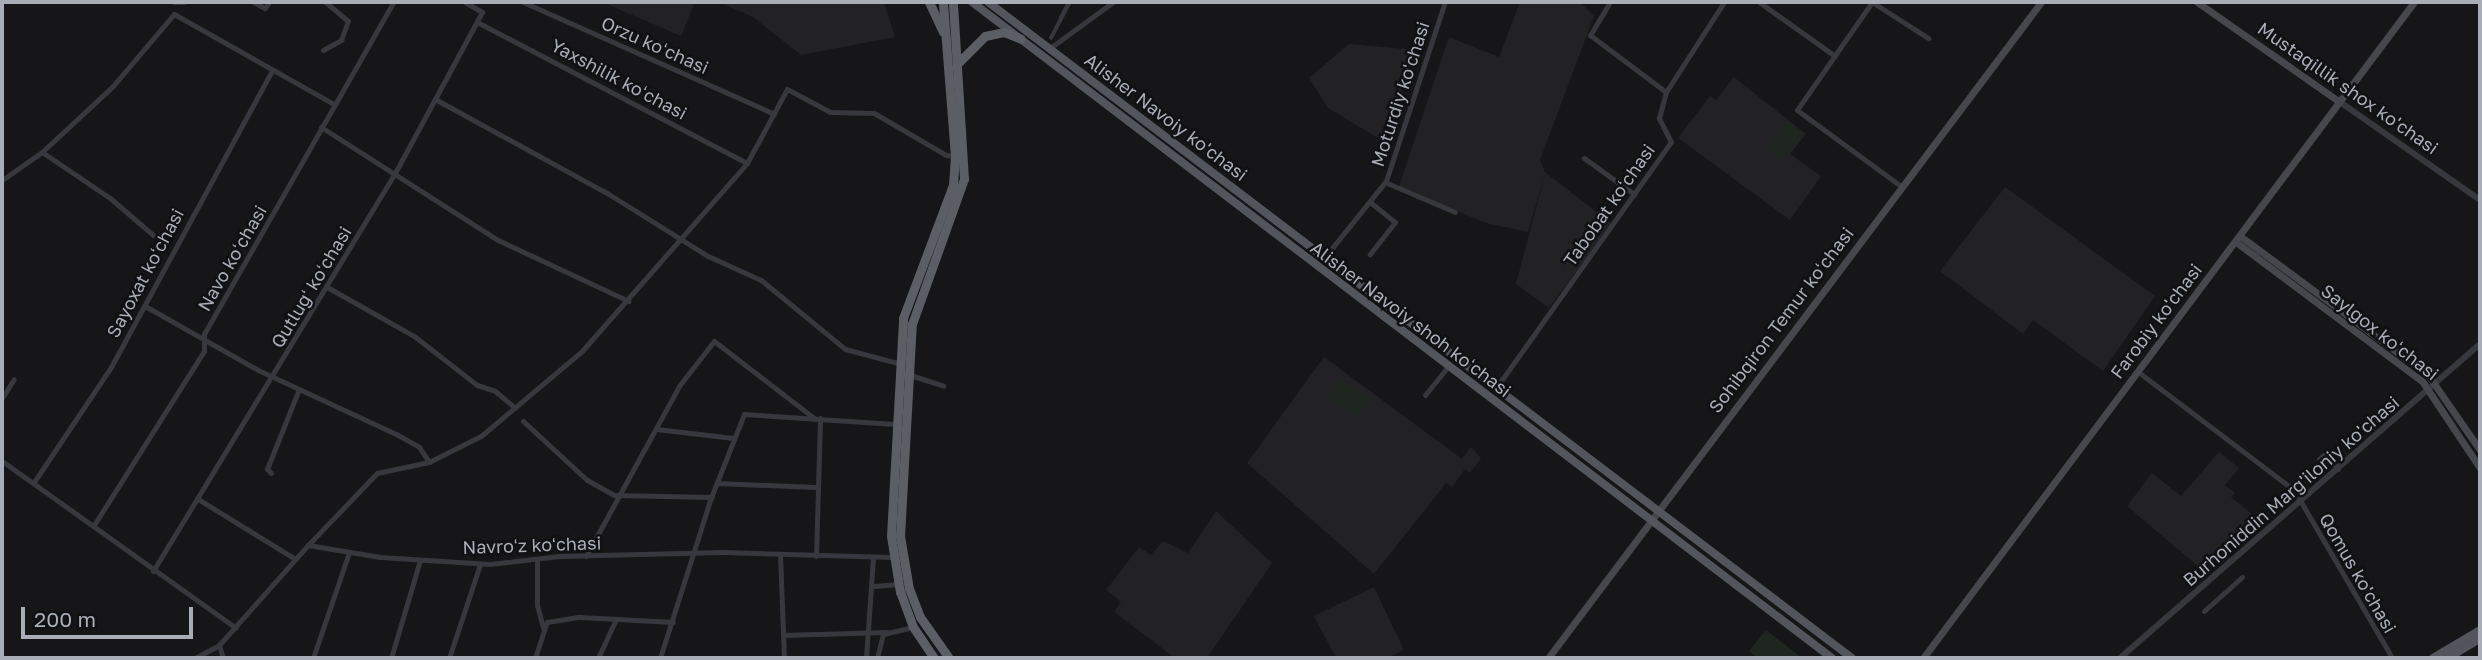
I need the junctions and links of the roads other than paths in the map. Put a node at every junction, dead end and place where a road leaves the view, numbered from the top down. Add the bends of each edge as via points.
1 (174, 2) edge
2 (184, 2) edge
3 (253, 2) edge
4 (269, 2) edge
5 (325, 2) edge
6 (393, 2) edge
7 (465, 2) edge
8 (523, 2) edge
9 (929, 2) edge
10 (943, 2) edge
11 (953, 2) edge
12 (972, 2) edge
13 (988, 2) edge
14 (1070, 2) edge
15 (1113, 2) edge
16 (1446, 2) edge
17 (1610, 2) edge
18 (1724, 2) edge
19 (1759, 2) edge
20 (1872, 2) edge
21 (2041, 2) edge
22 (2197, 2) edge
23 (2414, 2) edge
24 (477, 22) junction
25 (1051, 38) dead end
26 (1928, 38) dead end
27 (946, 39) junction
28 (1021, 39) junction
29 (1050, 48) junction
30 (323, 50) dead end
31 (1835, 56) junction
32 (958, 63) junction
33 (272, 71) junction
34 (1666, 92) junction
35 (435, 99) junction
36 (2340, 102) junction
37 (334, 104) junction
38 (775, 114) junction
39 (321, 127) junction
40 (42, 152) junction
41 (955, 156) junction
42 (1584, 158) dead end
43 (747, 163) junction
44 (395, 173) junction
45 (2, 180) edge
46 (1385, 182) junction
47 (1901, 186) junction
48 (1634, 194) junction
49 (2480, 200) edge
50 (1370, 202) junction
51 (1455, 212) dead end
52 (153, 235) dead end
53 (681, 237) junction
54 (2238, 239) junction
55 (1370, 254) dead end
56 (1324, 258) junction
57 (1317, 268) junction
58 (327, 287) junction
59 (628, 301) junction
60 (145, 306) junction
61 (205, 343) junction
62 (2480, 344) edge
63 (898, 363) junction
64 (1448, 368) junction
65 (2137, 372) junction
66 (907, 374) junction
67 (274, 378) junction
68 (14, 379) dead end
69 (1501, 381) dead end
70 (943, 386) dead end
71 (2434, 386) junction
72 (299, 389) junction
73 (1425, 395) dead end
74 (2, 398) edge
75 (515, 408) junction
76 (817, 418) junction
77 (523, 421) dead end
78 (895, 424) junction
79 (656, 429) junction
80 (733, 438) junction
81 (2480, 450) edge
82 (2319, 459) dead end
83 (2, 461) edge
84 (429, 462) junction
85 (2480, 468) edge
86 (2338, 469) junction
87 (271, 473) dead end
88 (34, 482) junction
89 (718, 483) junction
90 (815, 487) junction
91 (620, 497) junction
92 (712, 497) junction
93 (198, 499) junction
94 (2300, 500) junction
95 (1659, 514) junction
96 (1653, 522) junction
97 (94, 525) junction
98 (309, 545) junction
99 (349, 552) junction
100 (696, 554) junction
101 (780, 554) junction
102 (586, 556) junction
103 (816, 556) junction
104 (892, 557) junction
105 (295, 559) junction
106 (537, 559) junction
107 (873, 559) junction
108 (420, 560) junction
109 (480, 564) junction
110 (153, 571) junction
111 (2242, 577) dead end
112 (898, 584) junction
113 (874, 586) junction
114 (906, 594) junction
115 (2204, 611) dead end
116 (617, 619) junction
117 (673, 622) junction
118 (913, 627) junction
119 (236, 628) junction
120 (543, 628) junction
121 (2480, 630) edge
122 (887, 632) junction
123 (869, 633) junction
124 (783, 635) junction
125 (2480, 639) edge
126 (219, 645) junction
127 (195, 658) edge
128 (223, 658) edge
129 (313, 658) edge
130 (391, 658) edge
131 (449, 658) edge
132 (535, 658) edge
133 (598, 658) edge
134 (660, 658) edge
135 (784, 658) edge
136 (866, 658) edge
137 (877, 658) edge
138 (934, 658) edge
139 (949, 658) edge
140 (1548, 658) edge
141 (1832, 658) edge
142 (1852, 658) edge
143 (1923, 658) edge
144 (2120, 658) edge
145 (2392, 658) edge
146 (2433, 658) edge
147 (2448, 658) edge

1 - 2 street
3 - 4 street via 265,8
5 - 30 street via 348,21 341,40
6 - 37 street, Navo koʻchasi
7 - 24 street, Qutlugʻ koʻchasi via 482,12
8 - 38 street, Orzu koʻchasi
9 - 27 highway
10 - 27 highway
11 - 32 highway
12 - 28 main road, Alisher Navoiy shoh koʻchasi
13 - 29 main road, Alisher Navoiy ko'chasi
14 - 25 street
15 - 29 street
16 - 46 street, Moturdiy ko'chasi
17 - 34 street via 1590,35
18 - 34 street, Tabobat koʻchasi
19 - 31 street
20 - 26 street
20 - 31 street
21 - 47 main road, Sohibqiron Temur koʻchasi
22 - 36 main road, Mustaqillik shox ko'chasi
23 - 36 main road, Farobiy ko'chasi
24 - 35 street, Qutlugʻ koʻchasi
24 - 43 street, Yaxshilik koʻchasi
27 - 41 highway
28 - 32 highway via 1004,33 985,36
28 - 57 main road, Alisher Navoiy shoh koʻchasi
29 - 56 main road, Alisher Navoiy ko'chasi
31 - 47 street via 1800,102 1800,116
32 - 66 highway via 964,178 952,219 921,287
33 - 37 street
33 - 40 street via 174,14 112,88
33 - 60 street, Sayoxat koʻchasi
34 - 48 street, Tabobat koʻchasi via 1659,118 1671,142
35 - 44 street, Qutlugʻ koʻchasi
35 - 53 street
36 - 49 street, Mustaqillik shox ko'chasi
36 - 54 main road, Farobiy ko'chasi
37 - 39 street, Navo koʻchasi
38 - 41 street via 787,89 830,112 874,113
38 - 43 street
39 - 44 street
39 - 61 street, Navo koʻchasi via 204,334
40 - 45 street
40 - 52 street via 110,198
41 - 63 highway via 943,216 903,318
42 - 48 street
43 - 53 street
44 - 58 street, Qutlugʻ koʻchasi
44 - 59 street via 498,240
46 - 50 street, Moturdiy ko'chasi
46 - 51 street
47 - 95 main road, Sohibqiron Temur koʻchasi
48 - 69 street, Tabobat koʻchasi
50 - 55 street via 1395,222
50 - 56 street, Moturdiy ko'chasi
53 - 59 street
53 - 63 street via 708,256 782,293 845,349
54 - 65 main road, Farobiy ko'chasi
54 - 71 main road, Saylgox koʻchasi
56 - 57 street, Moturdiy ko'chasi
56 - 95 main road, Alisher Navoiy shoh koʻchasi
57 - 64 main road, Alisher Navoiy shoh koʻchasi
58 - 67 street, Qutlugʻ koʻchasi
58 - 75 street via 414,336
59 - 75 street via 582,352
60 - 61 street
60 - 88 street, Sayoxat koʻchasi
61 - 67 street
61 - 97 street, Navo koʻchasi
62 - 71 street, Burhoniddin Marg'iloniy ko'chasi
63 - 78 highway
64 - 73 street
64 - 96 main road, Alisher Navoiy shoh koʻchasi
65 - 94 street, Qomus ko'chasi via 2294,490
65 - 143 main road, Farobiy ko'chasi
66 - 70 street
66 - 114 highway via 900,536
67 - 72 street
67 - 93 street, Qutlugʻ koʻchasi
68 - 74 street
71 - 81 main road, Saylgox koʻchasi
71 - 85 main road, Saylgox koʻchasi
71 - 86 street, Burhoniddin Marg'iloniy ko'chasi
72 - 84 street via 396,434 419,447
72 - 87 street via 267,469
75 - 84 street via 481,436
76 - 78 street
76 - 79 street via 714,341 679,386
76 - 80 street via 744,414
76 - 90 street
77 - 91 street via 587,480
78 - 104 highway
79 - 80 street
79 - 91 street
80 - 89 street
82 - 86 street via 2328,451
83 - 88 street
84 - 98 street via 377,473
86 - 94 street, Burhoniddin Marg'iloniy ko'chasi
88 - 97 street
89 - 90 street
89 - 92 street
90 - 103 street via 821,496
91 - 92 street
91 - 102 street
92 - 100 street
93 - 105 street
93 - 110 street, Qutlugʻ koʻchasi
94 - 144 street, Burhoniddin Marg'iloniy ko'chasi
94 - 145 street, Qomus ko'chasi
95 - 96 main road, Sohibqiron Temur koʻchasi
95 - 142 main road, Alisher Navoiy shoh koʻchasi
96 - 140 main road, Sohibqiron Temur koʻchasi
96 - 141 main road, Alisher Navoiy shoh koʻchasi
97 - 110 street
98 - 99 street, Navroʻz koʻchasi
98 - 105 street
99 - 108 street, Navroʻz koʻchasi
99 - 129 street
100 - 101 street, Navroʻz koʻchasi
100 - 102 street, Navroʻz koʻchasi
100 - 117 street
101 - 103 street, Navroʻz koʻchasi
101 - 124 street
102 - 106 street, Navroʻz koʻchasi
103 - 107 street, Navroʻz koʻchasi
104 - 107 street, Navroʻz koʻchasi
104 - 112 highway
105 - 119 street
106 - 109 street, Navroʻz koʻchasi
106 - 120 street via 537,605
107 - 113 street
108 - 109 street, Navroʻz koʻchasi
108 - 130 street
109 - 131 street
110 - 119 street
111 - 115 street
112 - 113 street
112 - 114 highway
113 - 123 street
114 - 118 highway
114 - 139 highway
116 - 117 street
116 - 120 street via 580,617 547,622
116 - 133 street
117 - 134 street
118 - 122 street
118 - 138 highway
119 - 126 street
120 - 132 street
121 - 146 main road
122 - 123 street
122 - 137 street via 880,638
123 - 124 street
123 - 136 street
124 - 135 street
125 - 147 main road
126 - 127 street
126 - 128 street

